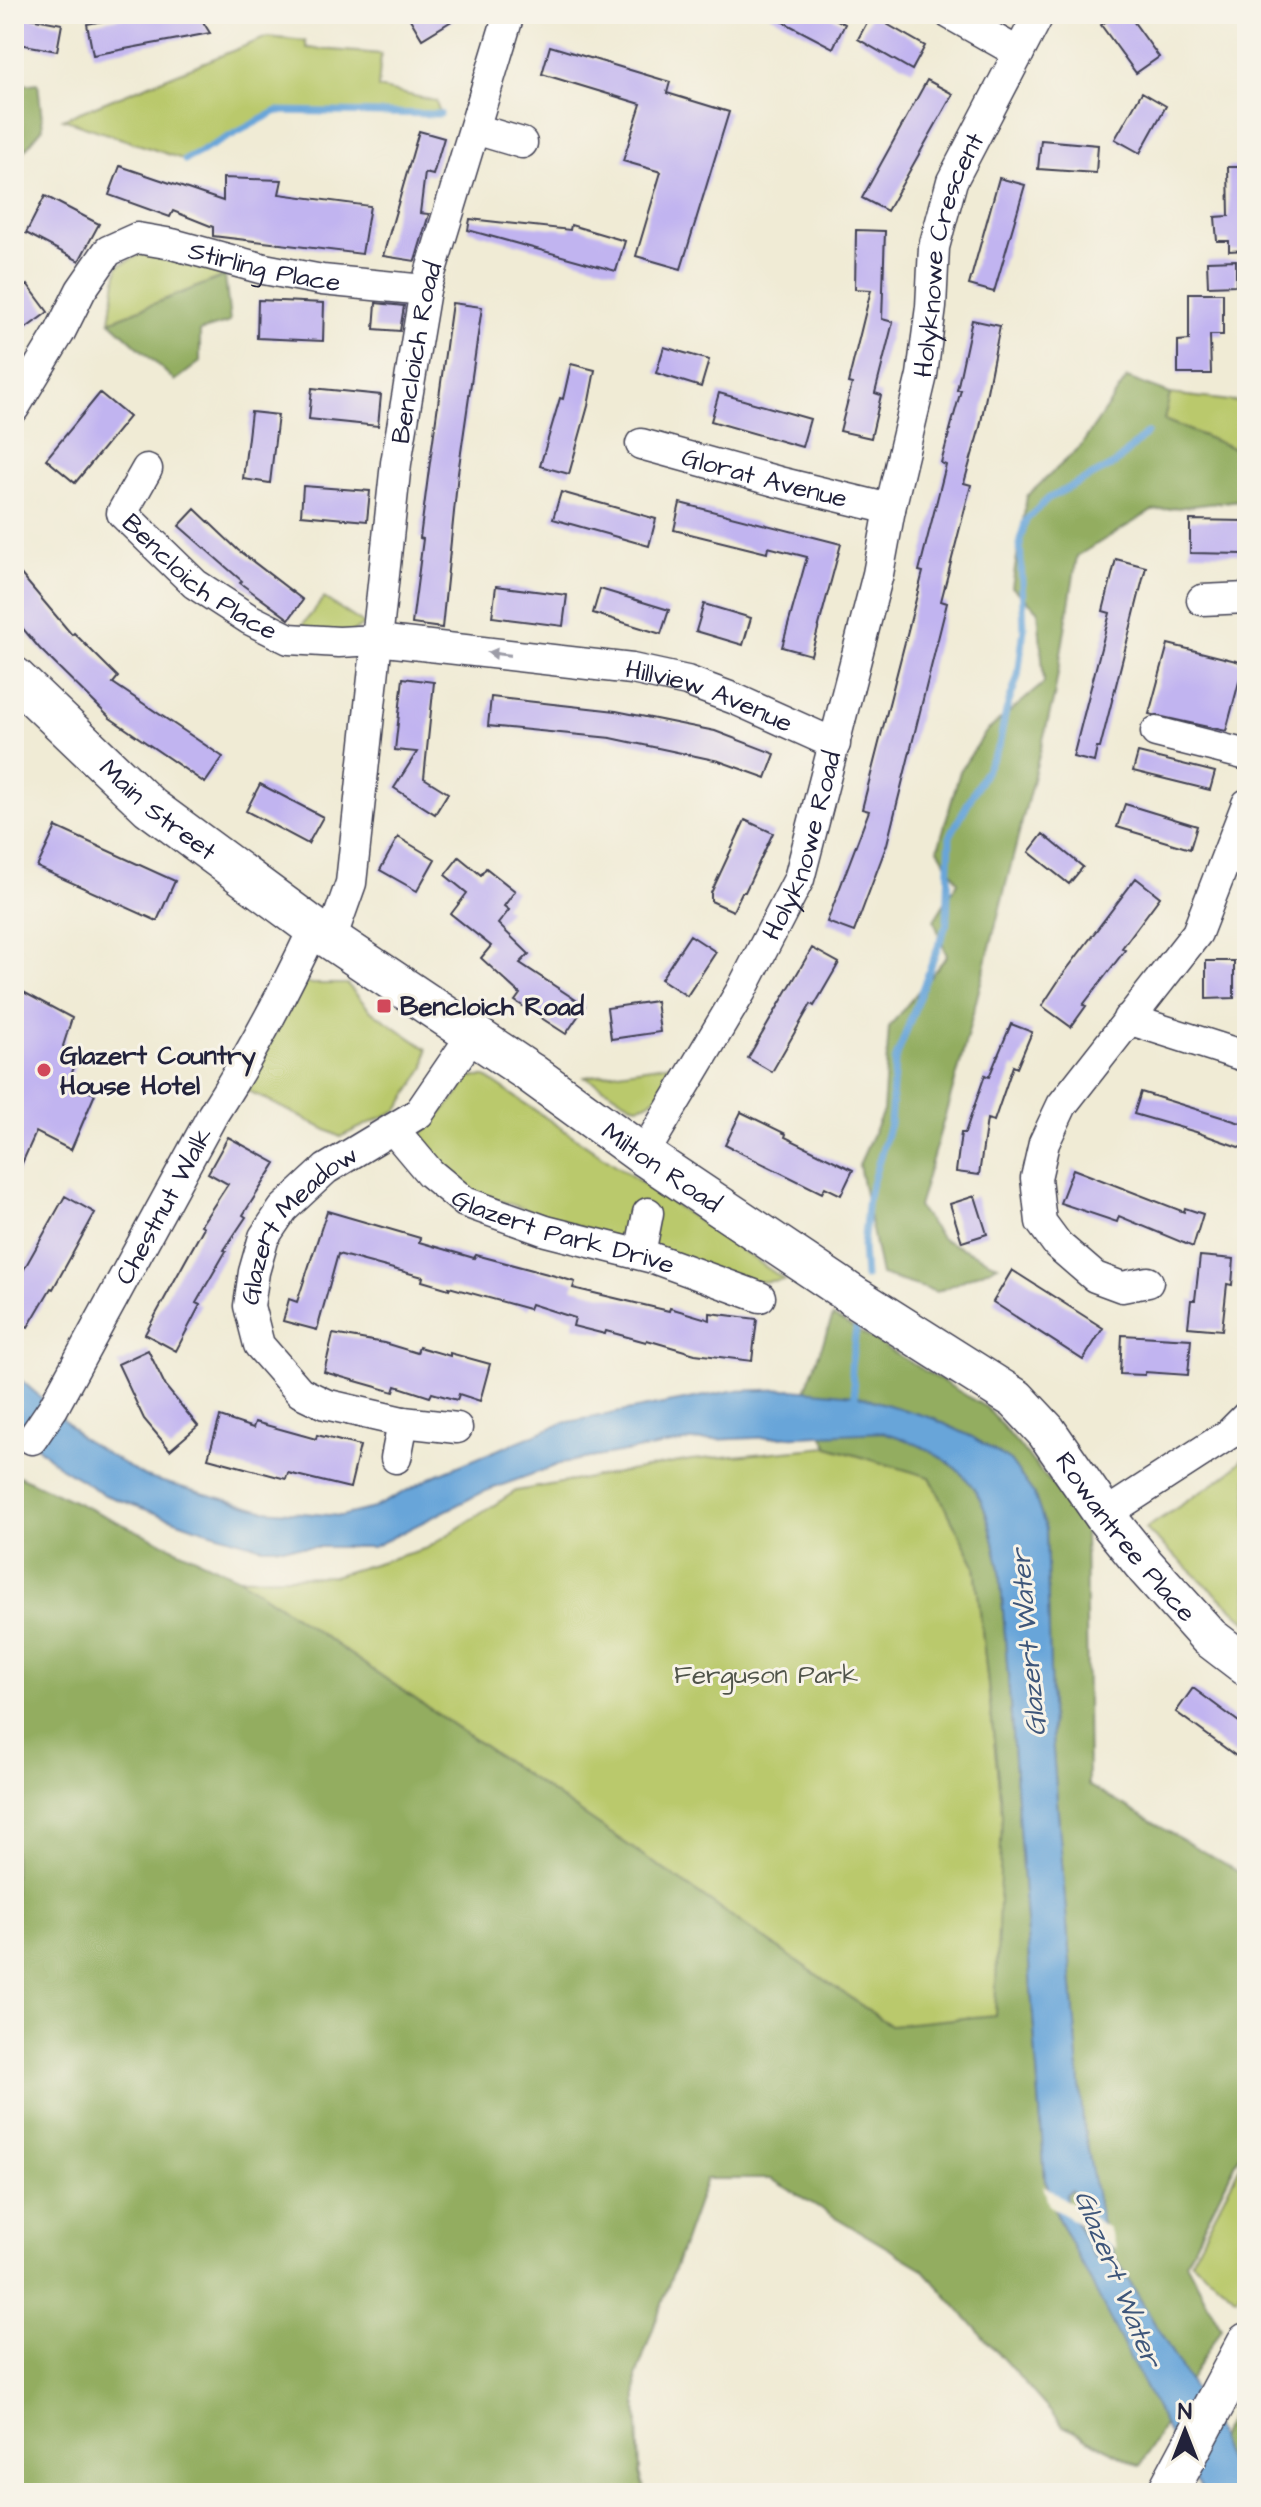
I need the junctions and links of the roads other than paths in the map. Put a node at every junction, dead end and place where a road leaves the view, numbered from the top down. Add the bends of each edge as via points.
1 (509, 14) edge
2 (950, 14) edge
3 (1039, 14) edge
4 (1019, 53) junction
5 (475, 129) junction
6 (522, 143) dead end
7 (425, 290) junction
8 (14, 408) edge
9 (641, 444) dead end
10 (147, 469) dead end
11 (890, 509) junction
12 (1247, 598) edge
13 (1202, 600) dead end
14 (377, 640) junction
15 (14, 677) edge
16 (1156, 732) dead end
17 (835, 744) junction
18 (1247, 755) edge
19 (1247, 804) edge
20 (322, 934) junction
21 (1128, 1019) junction
22 (473, 1034) junction
23 (1247, 1057) edge
24 (393, 1129) junction
25 (643, 1155) junction
26 (648, 1213) dead end
27 (640, 1254) junction
28 (1148, 1282) dead end
29 (760, 1297) dead end
30 (1016, 1399) joint
31 (1247, 1416) edge
32 (403, 1422) junction
33 (457, 1428) dead end
34 (32, 1439) dead end
35 (396, 1458) dead end
36 (1104, 1515) junction
37 (1247, 1666) edge
38 (1240, 2356) edge
39 (1172, 2484) edge

1 - 5 street, Bencloich Road
2 - 4 street
3 - 4 street, Holyknowe Crescent
4 - 11 street, Holyknowe Crescent via 952,181 934,247 922,375
5 - 6 street
5 - 7 street, Bencloich Road
7 - 8 street, Stirling Place via 322,280 137,238 108,251
7 - 14 street, Bencloich Road via 396,463
9 - 11 street, Glorat Avenue
10 - 14 street, Bencloich Place via 122,513 195,584 289,639
11 - 17 street, Holyknowe Road
12 - 13 street
17 -> 14 street, Hillview Avenue via 687,681 632,669
14 - 20 street, Bencloich Road via 351,883
15 - 20 main road, Main Street via 150,807
16 - 18 street
17 - 25 street, Holyknowe Road via 799,879 741,991
19 - 21 street via 1197,933
20 - 22 main road, Milton Road
20 - 34 street, Chestnut Walk via 278,1000
21 - 23 street
21 - 28 street via 1062,1105 1044,1143 1036,1178 1041,1222 1058,1245 1095,1277 1122,1287
22 - 24 street, Glazert Meadow via 419,1113
22 - 25 main road, Milton Road
24 - 27 street, Glazert Park Drive via 430,1173 465,1202 546,1231
24 - 32 street, Glazert Meadow via 326,1169 283,1209 264,1237 249,1306 259,1345 300,1392 325,1404
25 - 30 main road, Milton Road
26 - 27 street
27 - 29 street, Glazert Park Drive
30 - 36 main road, Rowantree Place via 1046,1431
31 - 36 street via 1229,1434
32 - 33 street, Glazert Meadow
32 - 35 street
36 - 37 main road, Rowantree Place via 1209,1637
38 - 39 main road

